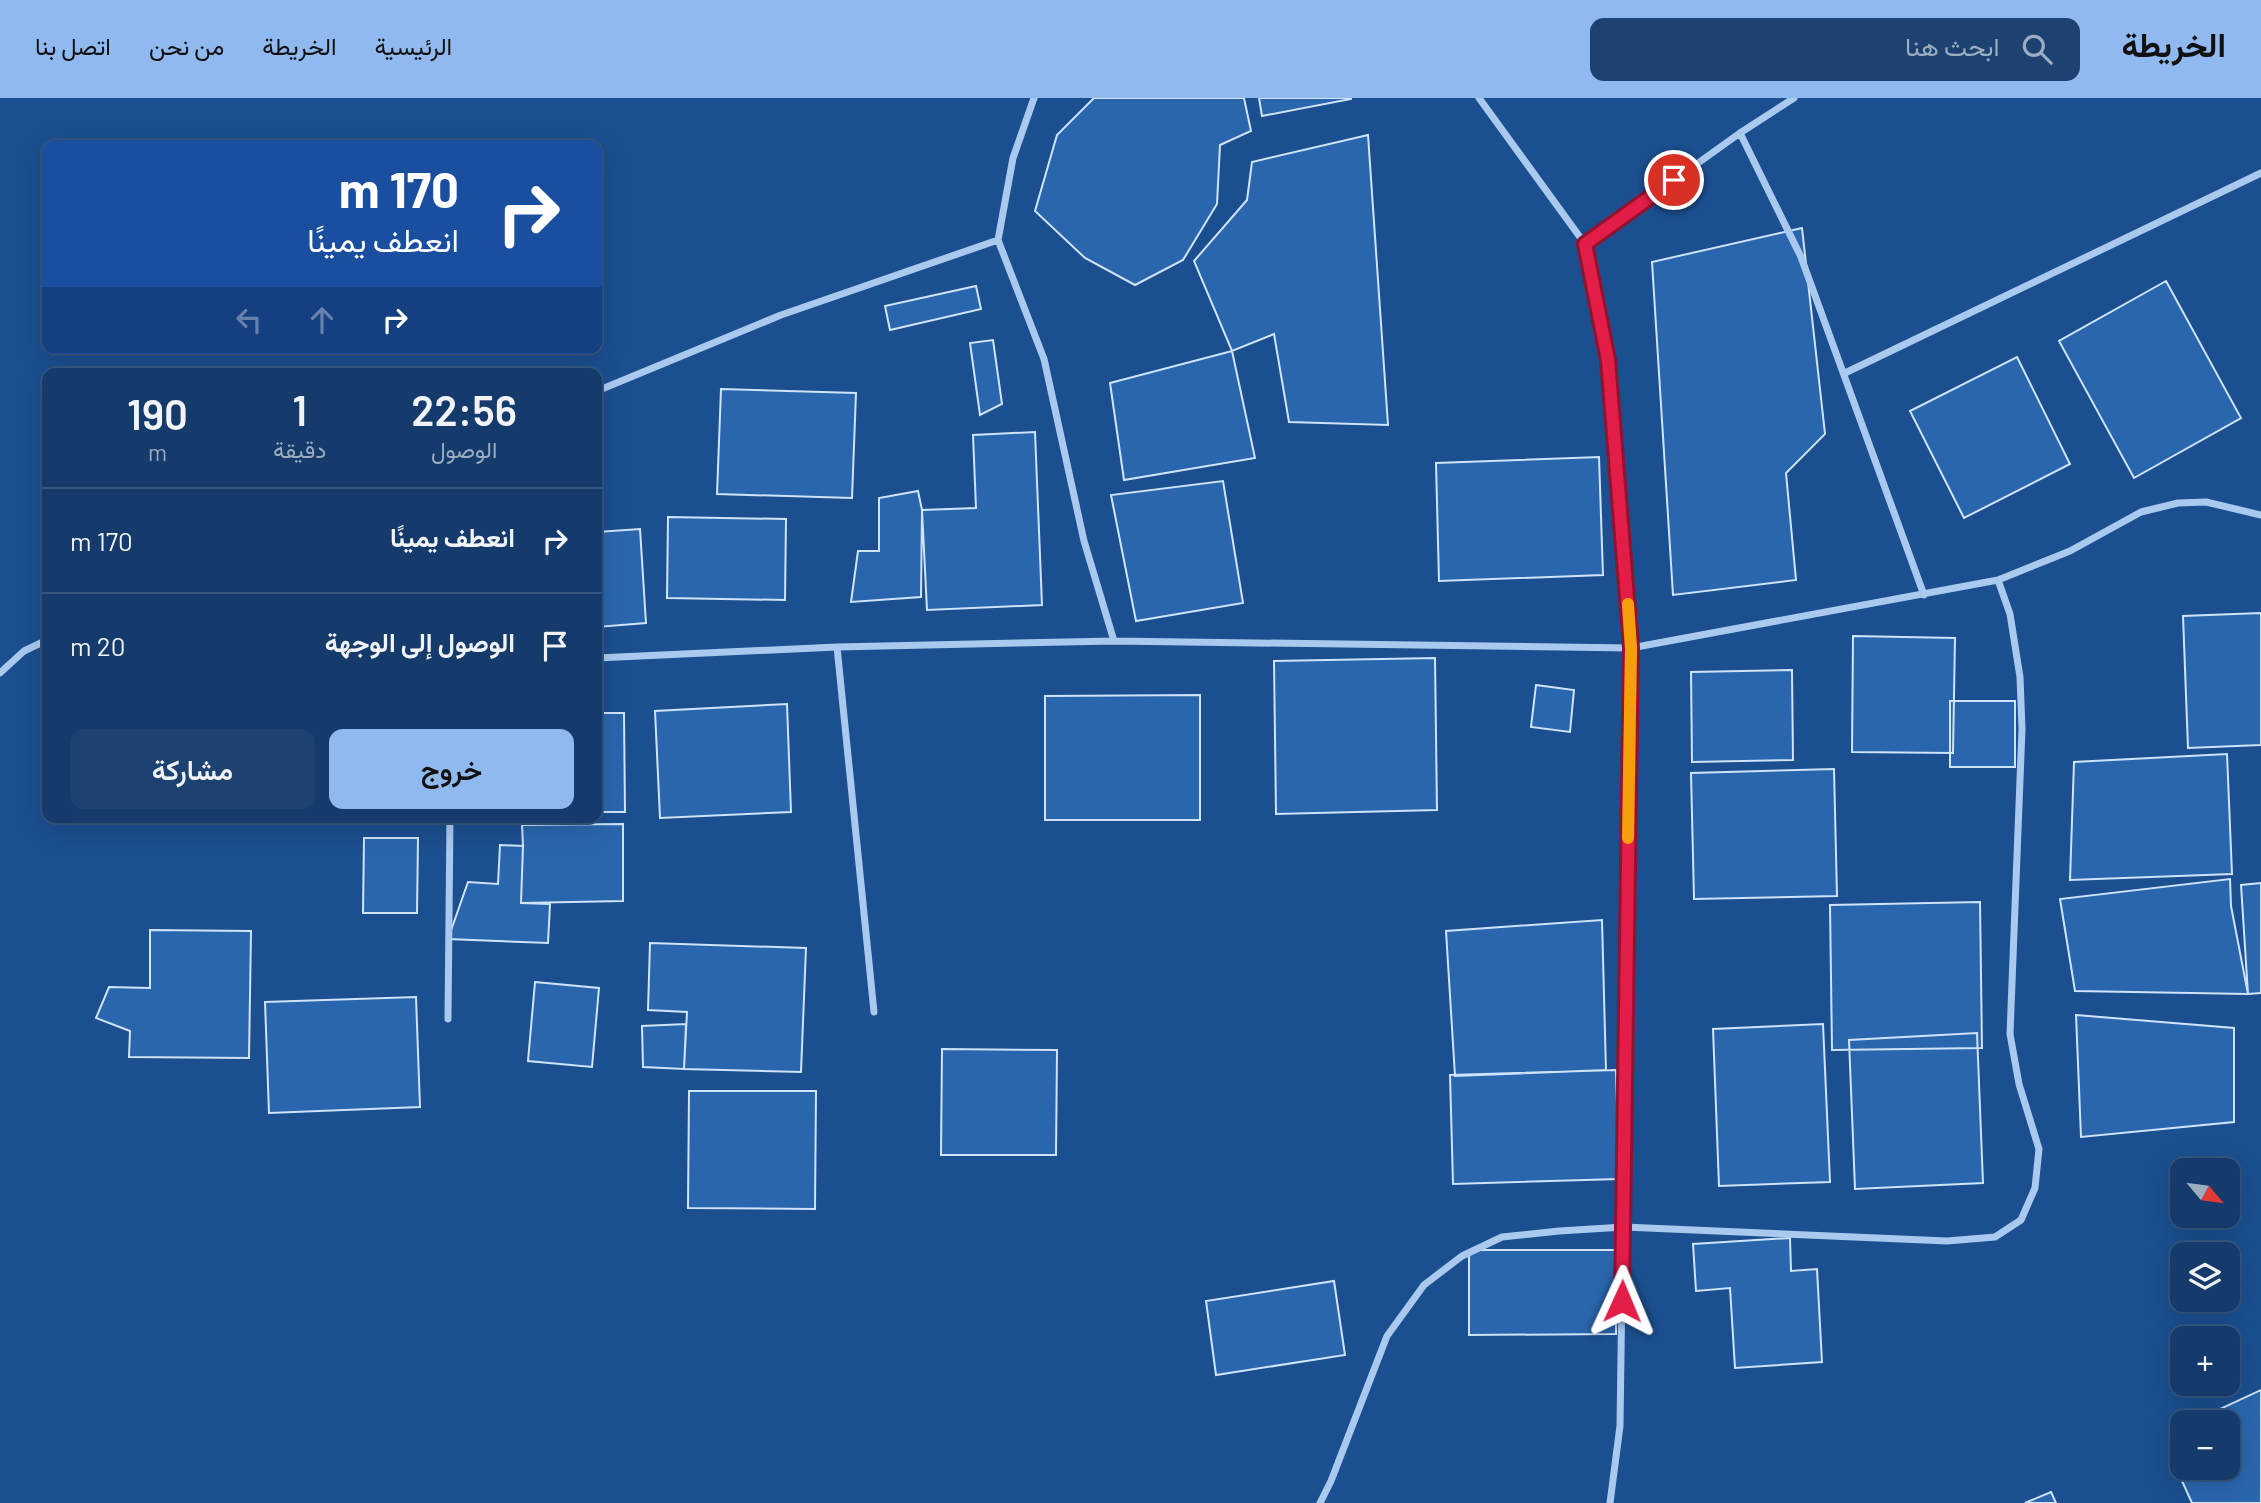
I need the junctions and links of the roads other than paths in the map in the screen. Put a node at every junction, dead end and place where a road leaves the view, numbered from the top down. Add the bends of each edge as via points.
1 (1034, 98) edge
2 (1479, 98) edge
3 (1794, 98) edge
4 (1740, 133) junction
5 (2261, 173) edge
6 (998, 240) junction
7 (1585, 244) junction
8 (1845, 373) junction
9 (602, 389) edge
10 (2261, 515) edge
11 (1998, 580) junction
12 (1924, 595) junction
13 (1114, 641) junction
14 (42, 642) edge
15 (836, 647) junction
16 (1631, 648) junction
17 (602, 658) edge
18 (0, 673) edge
19 (450, 823) edge
20 (874, 1012) dead end
21 (447, 1019) dead end
22 (1624, 1227) junction
23 (1320, 1503) edge
24 (1611, 1503) edge

1 - 6 street via 1013,158
2 - 7 street
3 - 4 street
4 - 7 street
4 - 8 street via 1801,257
5 - 8 street
6 - 9 street via 781,315
6 - 13 street via 1044,359 1084,541
7 - 16 street via 1608,360
8 - 12 street
10 - 11 street via 2206,502 2141,512 2070,551
11 - 12 street
11 - 22 street via 2010,614 2022,729 2010,1034 2039,1149 2035,1188 2021,1220 1995,1237 1947,1241
12 - 16 street
13 - 15 street
13 - 16 street
14 - 18 street via 24,651
15 - 17 street
15 - 20 street
16 - 22 street
19 - 21 street
22 - 23 street via 1502,1237 1462,1256 1424,1285 1387,1336
22 - 24 street via 1620,1426

